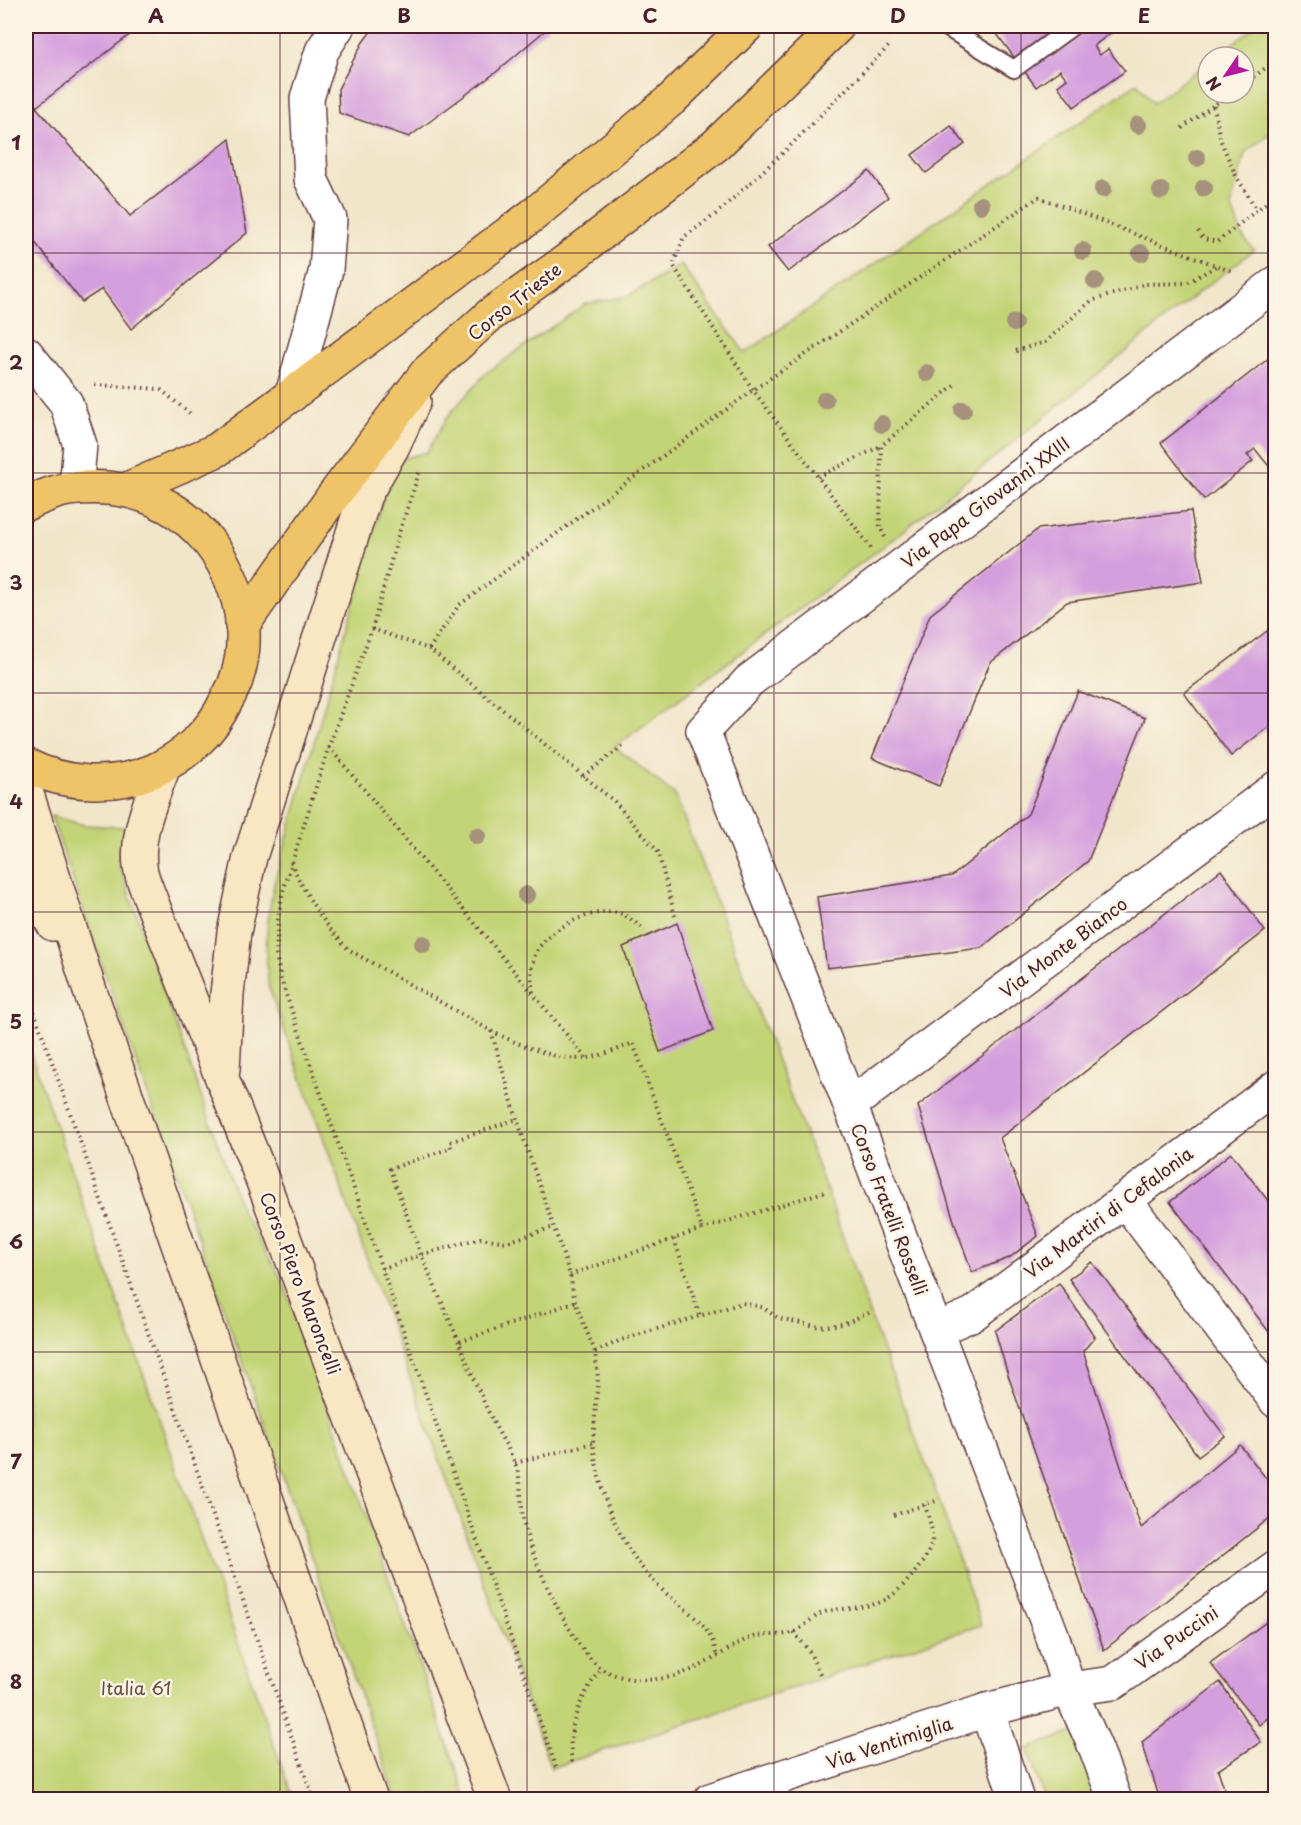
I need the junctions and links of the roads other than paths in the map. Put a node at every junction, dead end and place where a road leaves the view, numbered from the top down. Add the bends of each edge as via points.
1 (338, 26) edge
2 (747, 26) edge
3 (838, 26) edge
4 (944, 26) edge
5 (1073, 26) edge
6 (1275, 283) edge
7 (26, 353) edge
8 (427, 372) junction
9 (292, 395) junction
10 (76, 488) junction
11 (125, 490) junction
12 (26, 504) edge
13 (242, 626) junction
14 (703, 731) joint
15 (26, 765) edge
16 (164, 766) junction
17 (1275, 788) edge
18 (26, 791) edge
19 (26, 878) edge
20 (90, 991) junction
21 (222, 1078) junction
22 (1275, 1087) edge
23 (850, 1105) junction
24 (1125, 1200) junction
25 (936, 1330) junction
26 (1275, 1401) edge
27 (1275, 1567) edge
28 (1069, 1689) junction
29 (987, 1710) junction
30 (371, 1800) edge
31 (495, 1800) edge
32 (710, 1800) edge
33 (1017, 1800) edge
34 (1114, 1800) edge

1 - 9 street via 322,51 307,98 311,179 330,219 326,270
2 - 9 main road via 672,99 533,215
3 - 8 main road, Corso Trieste via 716,145 490,315
4 - 5 lane via 1014,69
6 - 14 street, Via Papa Giovanni XXIII via 886,560 749,681
7 - 10 street via 66,404 80,446
8 - 13 main road, Corso Trieste
8 - 21 main road via 365,495 250,857 233,942
9 - 11 main road via 218,450
10 - 11 main road
10 - 12 main road via 46,494
11 - 13 main road via 157,501 186,519 207,539 237,594
13 - 16 main road via 242,653 236,679 221,713 198,742
14 - 23 street, Corso Fratelli Rosselli
15 - 16 main road via 65,780 114,782
16 - 21 main road, Corso Piero Maroncelli via 141,836 140,867
17 - 23 street, Via Monte Bianco
18 - 20 main road
19 - 20 main road
20 - 30 main road
21 - 31 main road, Corso Piero Maroncelli
22 - 24 street, Via Martiri di Cefalonia
23 - 25 street, Corso Fratelli Rosselli
24 - 25 street, Via Martiri di Cefalonia via 973,1314
24 - 26 street
25 - 28 street, Corso Fratelli Rosselli
27 - 28 street, Via Puccini via 1113,1683
28 - 29 street, Via Ventimiglia
28 - 34 street, Corso Fratelli Rosselli
29 - 32 street, Via Ventimiglia
29 - 33 street

